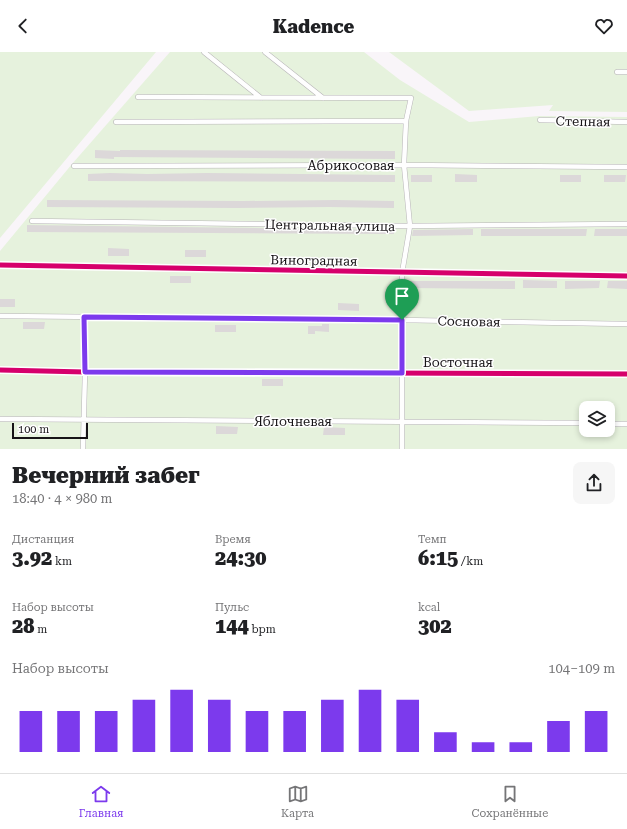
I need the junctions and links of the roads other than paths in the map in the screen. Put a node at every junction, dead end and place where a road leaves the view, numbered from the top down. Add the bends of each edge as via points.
1 (204, 52) edge
2 (265, 52) edge
3 (617, 72) dead end
4 (627, 72) edge
5 (138, 97) dead end
6 (261, 98) junction
7 (323, 98) junction
8 (540, 120) dead end
9 (406, 121) junction
10 (116, 122) dead end
11 (627, 122) edge
12 (404, 165) junction
13 (74, 166) dead end
14 (627, 167) edge
15 (32, 221) dead end
16 (627, 224) edge
17 (410, 226) junction
18 (0, 265) edge
19 (402, 273) junction
20 (627, 276) edge
21 (0, 316) edge
22 (84, 317) junction
23 (402, 320) junction
24 (627, 324) edge
25 (0, 370) edge
26 (85, 372) junction
27 (402, 373) junction
28 (627, 374) edge
29 (0, 419) edge
30 (84, 419) junction
31 (401, 422) junction
32 (579, 423) edge
33 (615, 424) edge
34 (627, 424) edge
35 (83, 449) edge
36 (402, 449) edge

1 - 6 street
2 - 7 street
3 - 4 street
5 - 6 street
6 - 7 street
7 - 9 street via 411,98
8 - 11 street, Степная
9 - 10 street
9 - 12 street
12 - 13 street, Абрикосовая
12 - 14 street, Абрикосовая
12 - 17 street
15 - 17 street, Центральная улица
16 - 17 street, Центральная улица
17 - 19 street
18 - 19 street, Виноградная
19 - 20 street, Виноградная
19 - 23 street
21 - 22 street, Сосновая
22 - 23 street, Сосновая
22 - 26 street
23 - 24 street, Сосновая
23 - 27 street
25 - 26 street, Восточная
26 - 27 street, Восточная
26 - 30 street
27 - 28 street, Восточная
27 - 31 street
29 - 30 street, Яблочневая
30 - 31 street, Яблочневая
30 - 35 street
31 - 32 street, Яблочневая
31 - 36 street
33 - 34 street

